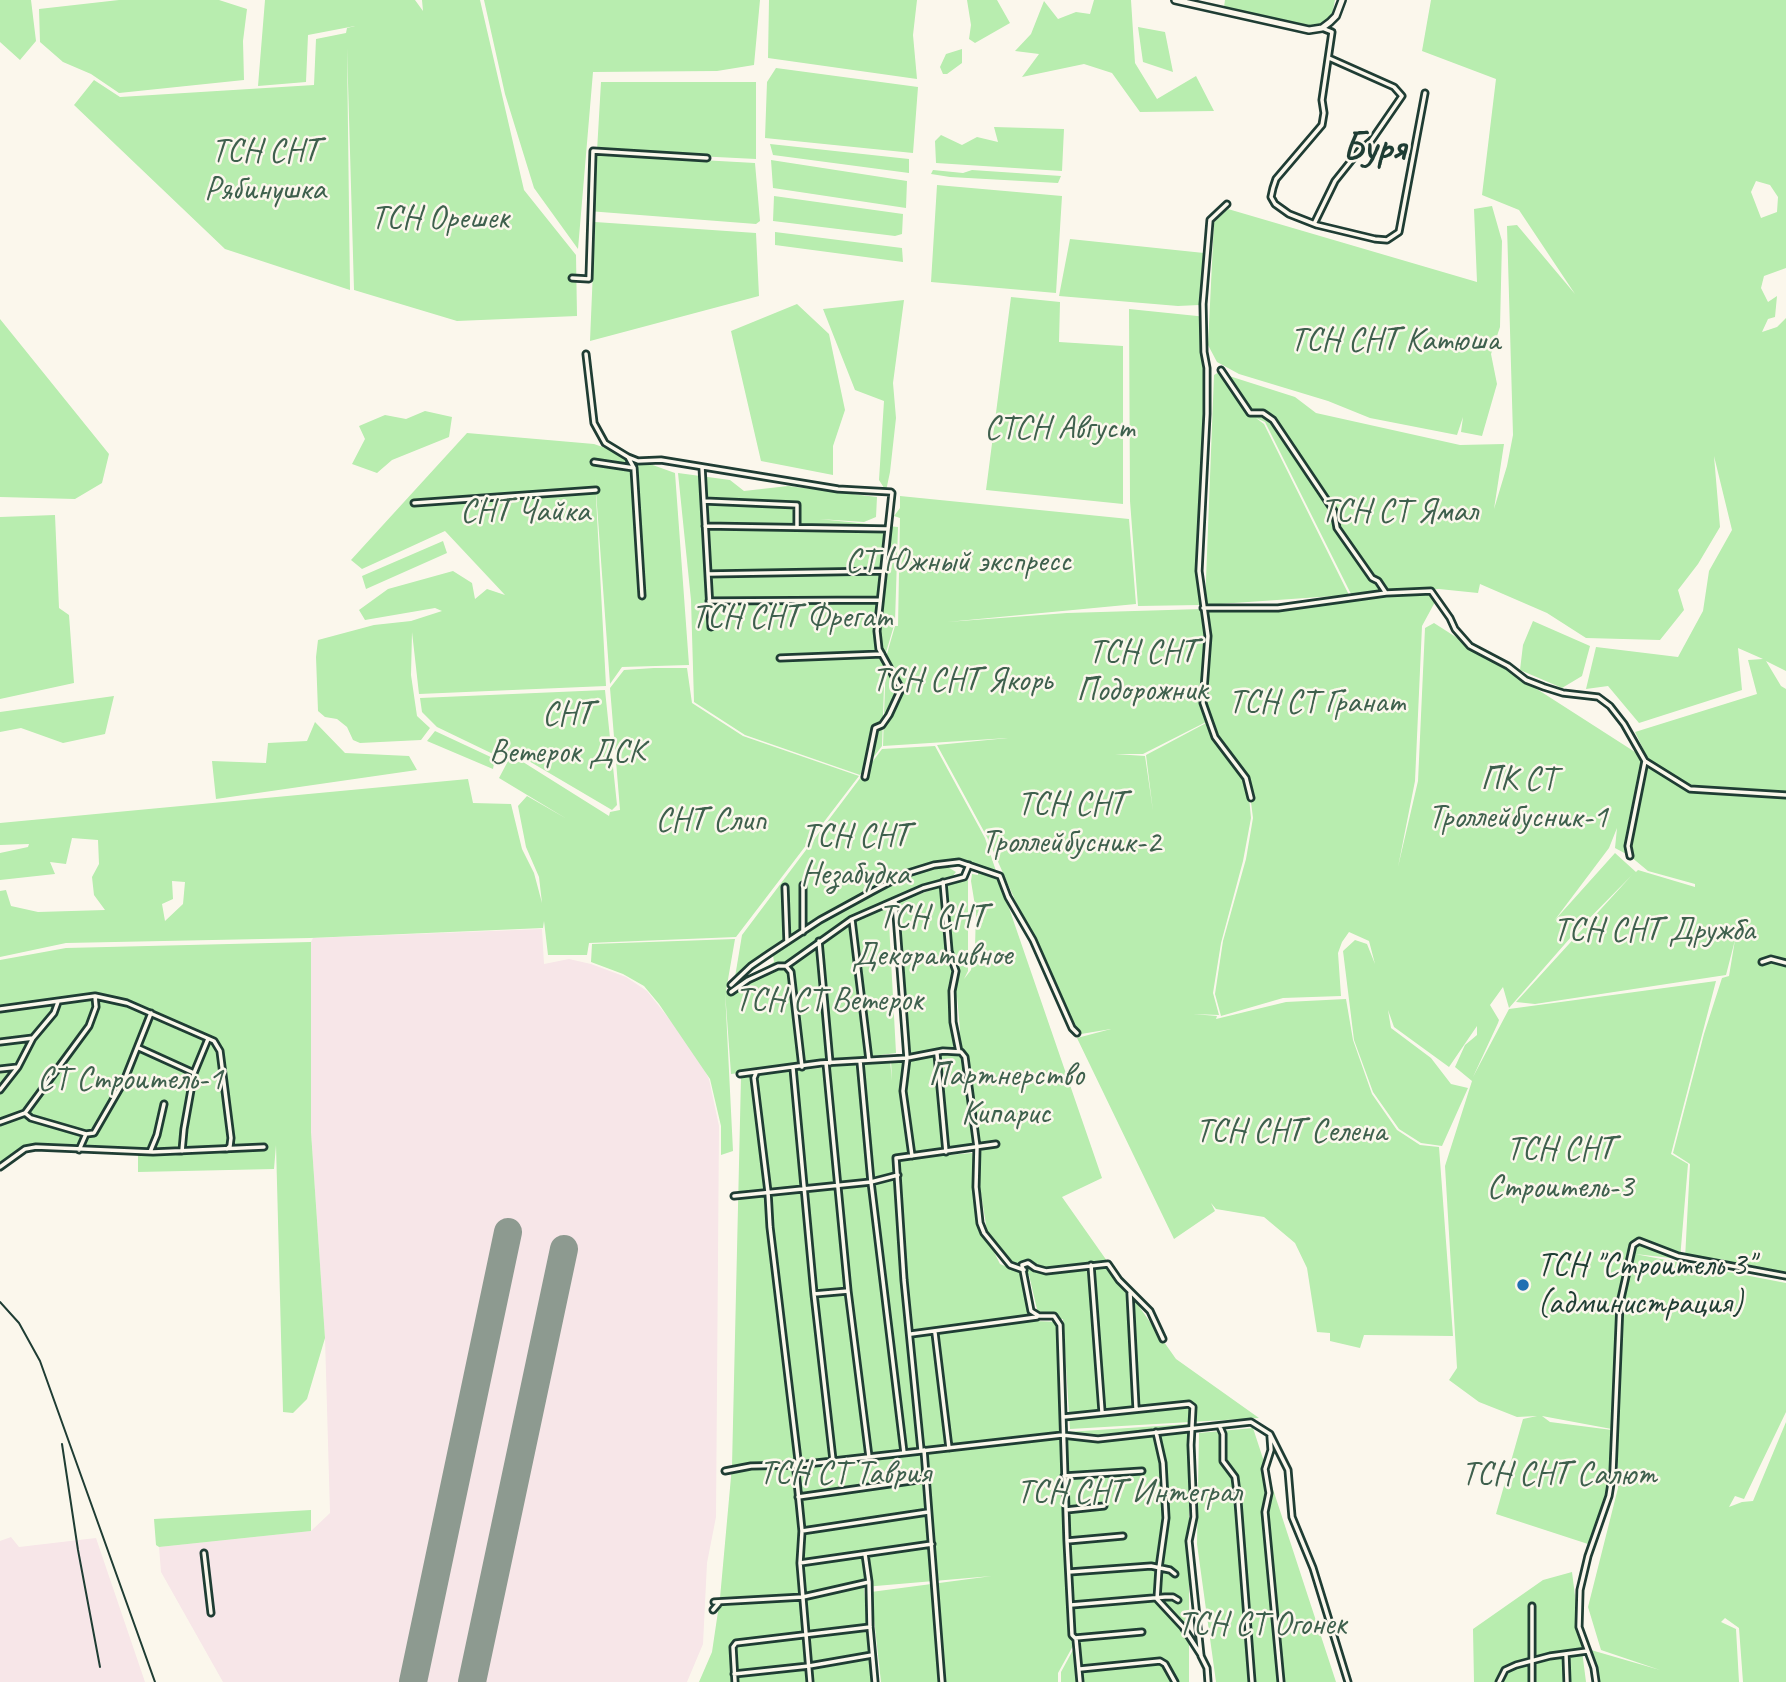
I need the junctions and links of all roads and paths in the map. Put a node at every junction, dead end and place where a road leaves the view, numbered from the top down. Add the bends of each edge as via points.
1 (1175, 0) edge
2 (1342, 0) edge
3 (1322, 28) junction
4 (1329, 58) junction
5 (1425, 93) dead end
6 (707, 158) dead end
7 (1227, 204) dead end
8 (1314, 224) junction
9 (572, 278) dead end
10 (586, 354) dead end
11 (1221, 370) dead end
12 (628, 457) junction
13 (594, 462) dead end
14 (702, 467) junction
15 (634, 468) junction
16 (596, 490) dead end
17 (704, 500) junction
18 (414, 503) dead end
19 (705, 526) junction
20 (797, 527) junction
21 (888, 528) junction
22 (883, 571) junction
23 (708, 574) junction
24 (1386, 593) junction
25 (642, 596) dead end
26 (880, 600) junction
27 (709, 601) junction
28 (1202, 608) junction
29 (711, 627) dead end
30 (882, 654) junction
31 (780, 658) dead end
32 (1646, 761) junction
33 (865, 777) dead end
34 (1786, 795) edge
35 (1251, 798) dead end
36 (1630, 856) dead end
37 (969, 865) junction
38 (943, 882) junction
39 (803, 885) dead end
40 (785, 887) dead end
41 (895, 901) junction
42 (852, 919) junction
43 (803, 932) junction
44 (819, 941) junction
45 (788, 942) junction
46 (1762, 962) dead end
47 (1786, 962) edge
48 (786, 966) junction
49 (731, 985) dead end
50 (730, 992) dead end
51 (95, 996) junction
52 (58, 1002) junction
53 (0, 1009) edge
54 (151, 1013) junction
55 (1077, 1032) dead end
56 (33, 1038) junction
57 (208, 1039) junction
58 (0, 1042) edge
59 (138, 1048) junction
60 (960, 1052) junction
61 (937, 1054) junction
62 (907, 1058) junction
63 (869, 1060) junction
64 (860, 1061) junction
65 (828, 1063) junction
66 (19, 1067) junction
67 (802, 1067) junction
68 (793, 1068) junction
69 (0, 1069) edge
70 (194, 1073) junction
71 (757, 1073) junction
72 (740, 1074) dead end
73 (0, 1090) edge
74 (164, 1104) dead end
75 (25, 1114) junction
76 (0, 1122) edge
77 (86, 1134) junction
78 (996, 1143) dead end
79 (264, 1147) dead end
80 (977, 1147) junction
81 (227, 1149) junction
82 (79, 1150) junction
83 (182, 1151) junction
84 (150, 1152) junction
85 (946, 1152) junction
86 (912, 1156) junction
87 (0, 1167) edge
88 (898, 1175) junction
89 (872, 1182) junction
90 (838, 1185) junction
91 (805, 1189) junction
92 (768, 1192) junction
93 (734, 1196) dead end
94 (1091, 1265) junction
95 (1025, 1270) junction
96 (1786, 1276) edge
97 (848, 1291) junction
98 (1130, 1291) junction
99 (814, 1294) junction
100 (1040, 1316) junction
101 (935, 1333) junction
102 (911, 1334) junction
103 (1163, 1339) dead end
104 (1136, 1409) junction
105 (1102, 1412) junction
106 (1064, 1417) junction
107 (1219, 1426) junction
108 (1192, 1427) junction
109 (1156, 1432) junction
110 (1270, 1434) junction
111 (1062, 1435) junction
112 (949, 1448) junction
113 (922, 1450) junction
114 (904, 1453) junction
115 (869, 1457) junction
116 (833, 1460) junction
117 (798, 1465) junction
118 (1142, 1471) dead end
119 (725, 1472) dead end
120 (1064, 1476) junction
121 (925, 1479) junction
122 (798, 1497) junction
123 (1104, 1506) dead end
124 (1066, 1510) junction
125 (928, 1512) junction
126 (802, 1531) junction
127 (1124, 1536) dead end
128 (1067, 1541) junction
129 (932, 1544) junction
130 (204, 1553) dead end
131 (865, 1554) junction
132 (800, 1563) junction
133 (1158, 1568) junction
134 (1069, 1572) junction
135 (1175, 1574) dead end
136 (869, 1582) junction
137 (803, 1597) junction
138 (1157, 1599) junction
139 (1178, 1600) dead end
140 (1071, 1605) junction
141 (1532, 1606) dead end
142 (713, 1610) dead end
143 (211, 1612) dead end
144 (870, 1628) junction
145 (1142, 1632) dead end
146 (806, 1635) junction
147 (1075, 1637) junction
148 (1587, 1651) junction
149 (1566, 1654) junction
150 (872, 1655) junction
151 (1201, 1656) junction
152 (1533, 1661) junction
153 (809, 1666) junction
154 (1080, 1669) junction
155 (734, 1674) junction
156 (735, 1682) edge
157 (810, 1682) edge
158 (875, 1682) edge
159 (942, 1682) edge
160 (1080, 1682) edge
161 (1175, 1682) edge
162 (1208, 1682) edge
163 (1252, 1682) edge
164 (1281, 1682) edge
165 (1348, 1682) edge
166 (1499, 1682) edge
167 (1532, 1682) edge
168 (1567, 1682) edge
169 (1597, 1682) edge

1 - 3 main road via 1309,30
2 - 3 main road via 1336,16
3 - 4 street via 1332,32
4 - 8 street via 1321,125 1276,179 1271,197 1289,215
4 - 8 street via 1394,87 1402,96 1371,141 1335,181
5 - 8 street via 1399,232 1387,240
6 - 9 street via 593,151 589,279
7 - 28 street via 1210,220 1203,304 1208,369 1199,571
10 - 12 street via 594,423 605,443
11 - 24 street via 1250,413 1263,413 1273,420 1334,511 1337,528
12 - 14 street
12 - 15 street
13 - 15 street
14 - 17 street
14 - 21 street via 838,489 892,492
15 - 25 street
16 - 18 street
17 - 19 street
17 - 20 street via 797,505
19 - 20 street
19 - 23 street
20 - 21 street
21 - 22 street
22 - 23 street
22 - 26 street
23 - 27 street
24 - 28 street via 1278,608
24 - 32 street via 1430,591 1470,646 1544,687 1598,697 1617,715
26 - 27 street
26 - 30 street via 877,631
27 - 29 street
28 - 35 street via 1208,636 1203,703 1215,737 1246,778
30 - 31 street
30 - 33 street via 901,688 889,715 875,728
32 - 34 street via 1690,789
32 - 36 street via 1628,845
37 - 38 street via 964,877
37 - 43 street via 946,862 905,874
37 - 55 street via 1000,876
38 - 41 street
38 - 60 street via 949,951 956,971 953,1022
39 - 43 street
40 - 45 street
41 - 42 street
41 - 62 street
42 - 44 street
42 - 63 street
43 - 45 street
44 - 48 street
44 - 65 street
45 - 49 street
46 - 47 street
48 - 50 street
48 - 67 street via 791,972
51 - 52 street
51 - 54 street
51 - 75 street via 89,1026
52 - 53 street
52 - 56 street
54 - 57 street
54 - 59 street
56 - 58 street
56 - 66 street
57 - 70 street
57 - 81 street via 220,1051 231,1138
59 - 70 street
59 - 77 street via 98,1128
60 - 61 street
60 - 80 street via 965,1057
61 - 62 street
61 - 85 street
62 - 63 street
62 - 86 street via 903,1091
63 - 64 street
64 - 65 street
64 - 89 street
65 - 67 street
65 - 90 street
66 - 69 street
66 - 73 street
67 - 68 street
68 - 71 street
68 - 91 street
70 - 83 street
71 - 72 street
71 - 92 street
74 - 84 street
75 - 76 street
75 - 77 street
77 - 82 street
78 - 80 street
79 - 81 street
80 - 85 street
80 - 95 street via 980,1223 1010,1265
81 - 83 street
82 - 84 street
82 - 87 street via 31,1148
83 - 84 street
85 - 86 street
86 - 88 street via 896,1158
88 - 89 street
88 - 102 street
89 - 90 street
89 - 114 street
90 - 91 street
90 - 97 street
91 - 92 street
91 - 99 street
92 - 93 street
92 - 117 street
94 - 95 street via 1040,1270 1026,1263
94 - 98 street via 1108,1264
94 - 105 street
95 - 100 street via 1031,1311
96 - 148 street via 1678,1256 1639,1241 1633,1245 1620,1303 1613,1472 1580,1590 1580,1627
97 - 99 street
97 - 115 street
98 - 103 street via 1150,1311
98 - 104 street
99 - 116 street
100 - 101 street
100 - 106 street via 1054,1316 1059,1322
101 - 102 street
101 - 112 street
102 - 113 street
104 - 105 street
104 - 108 street via 1191,1405
105 - 106 street
106 - 111 street
107 - 108 street
107 - 110 street via 1251,1422
107 - 163 street via 1223,1461 1235,1477
108 - 109 street
108 - 151 street via 1194,1517 1189,1541
109 - 111 street via 1098,1439
109 - 133 street via 1166,1518
110 - 164 street via 1265,1512
110 - 165 street via 1288,1470 1292,1517
111 - 112 street
111 - 120 street
112 - 113 street
113 - 114 street
113 - 121 street
114 - 115 street
115 - 116 street
116 - 117 street
117 - 119 street via 756,1465
117 - 122 street
118 - 120 street
120 - 124 street
121 - 122 street
121 - 125 street
122 - 126 street
123 - 124 street
124 - 128 street
125 - 126 street
125 - 129 street
126 - 132 street
127 - 128 street
128 - 134 street
129 - 131 street
129 - 159 street
130 - 143 street
131 - 132 street
131 - 136 street
132 - 137 street
133 - 134 street
133 - 135 street
133 - 138 street
134 - 140 street
136 - 137 street
136 - 144 street
137 - 142 street via 716,1603
137 - 146 street
138 - 139 street
138 - 140 street
138 - 151 street
140 - 147 street
141 - 152 street
144 - 146 street
144 - 150 street
145 - 147 street
146 - 153 street
146 - 155 street via 736,1643
147 - 154 street
148 - 149 street
148 - 169 street
149 - 152 street
149 - 168 street
150 - 153 street
150 - 158 street
151 - 162 street
152 - 166 street via 1505,1670
152 - 167 street
153 - 155 street
153 - 157 street
154 - 160 street
154 - 161 street via 1160,1661
155 - 156 street

